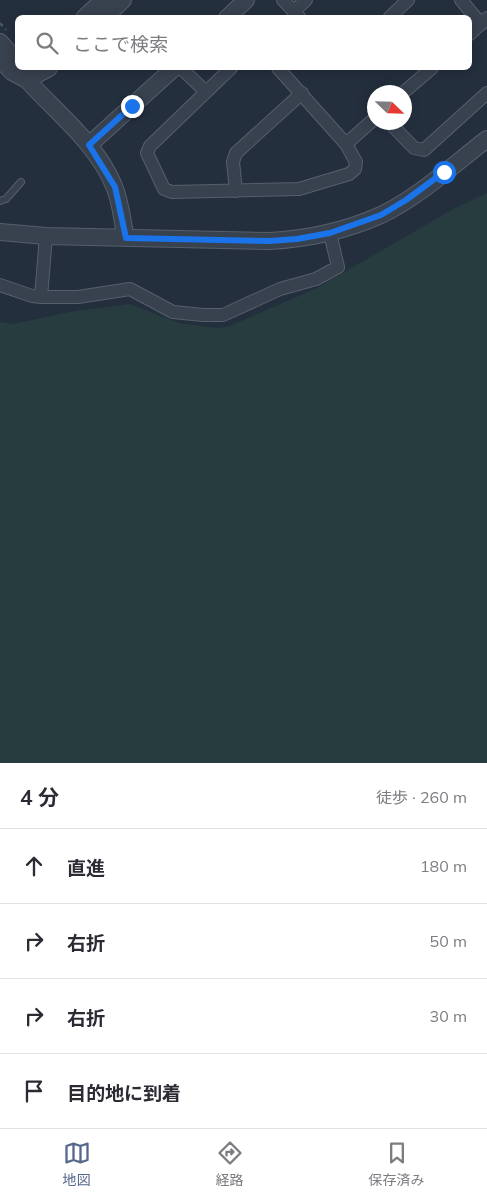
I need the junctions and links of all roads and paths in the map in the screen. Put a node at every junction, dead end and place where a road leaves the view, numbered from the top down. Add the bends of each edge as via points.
1 (103, 0) edge
2 (123, 0) edge
3 (246, 0) edge
4 (283, 0) edge
5 (306, 0) edge
6 (408, 0) edge
7 (461, 0) edge
8 (297, 14) edge
9 (87, 15) edge
10 (107, 15) edge
11 (230, 15) edge
12 (392, 15) edge
13 (484, 21) edge
14 (472, 32) edge
15 (0, 42) edge
16 (0, 59) edge
17 (15, 59) edge
18 (172, 70) edge
19 (183, 70) edge
20 (229, 70) edge
21 (280, 70) edge
22 (430, 70) edge
23 (28, 72) edge
24 (412, 85) edge
25 (206, 92) junction
26 (302, 93) junction
27 (487, 93) edge
28 (367, 125) edge
29 (397, 130) edge
30 (487, 139) edge
31 (346, 144) junction
32 (89, 145) junction
33 (21, 182) dead end
34 (236, 191) junction
35 (0, 201) edge
36 (0, 232) edge
37 (330, 233) junction
38 (46, 236) junction
39 (126, 238) junction
40 (0, 286) edge
41 (41, 297) junction

1 - 9 street
2 - 10 street
3 - 11 street
4 - 8 street
5 - 8 street
6 - 12 street
7 - 13 street
13 - 14 street
15 - 17 street
16 - 23 street via 12,72
18 - 32 street
19 - 25 street
20 - 25 street
21 - 26 street
22 - 24 street
23 - 32 street
25 - 34 street via 150,146 147,153 164,189 172,192
26 - 31 street
26 - 34 street via 236,154 233,162
27 - 29 street via 424,150 414,148
28 - 31 street
30 - 37 street via 381,215
31 - 34 street via 356,162 355,169 349,174 299,189
32 - 39 street via 115,187
33 - 35 lane via 6,199
36 - 38 street
37 - 39 street via 269,241
37 - 41 street via 338,267 316,279 280,289 223,315 174,312 130,289 78,297
38 - 39 street
38 - 41 street
40 - 41 street

